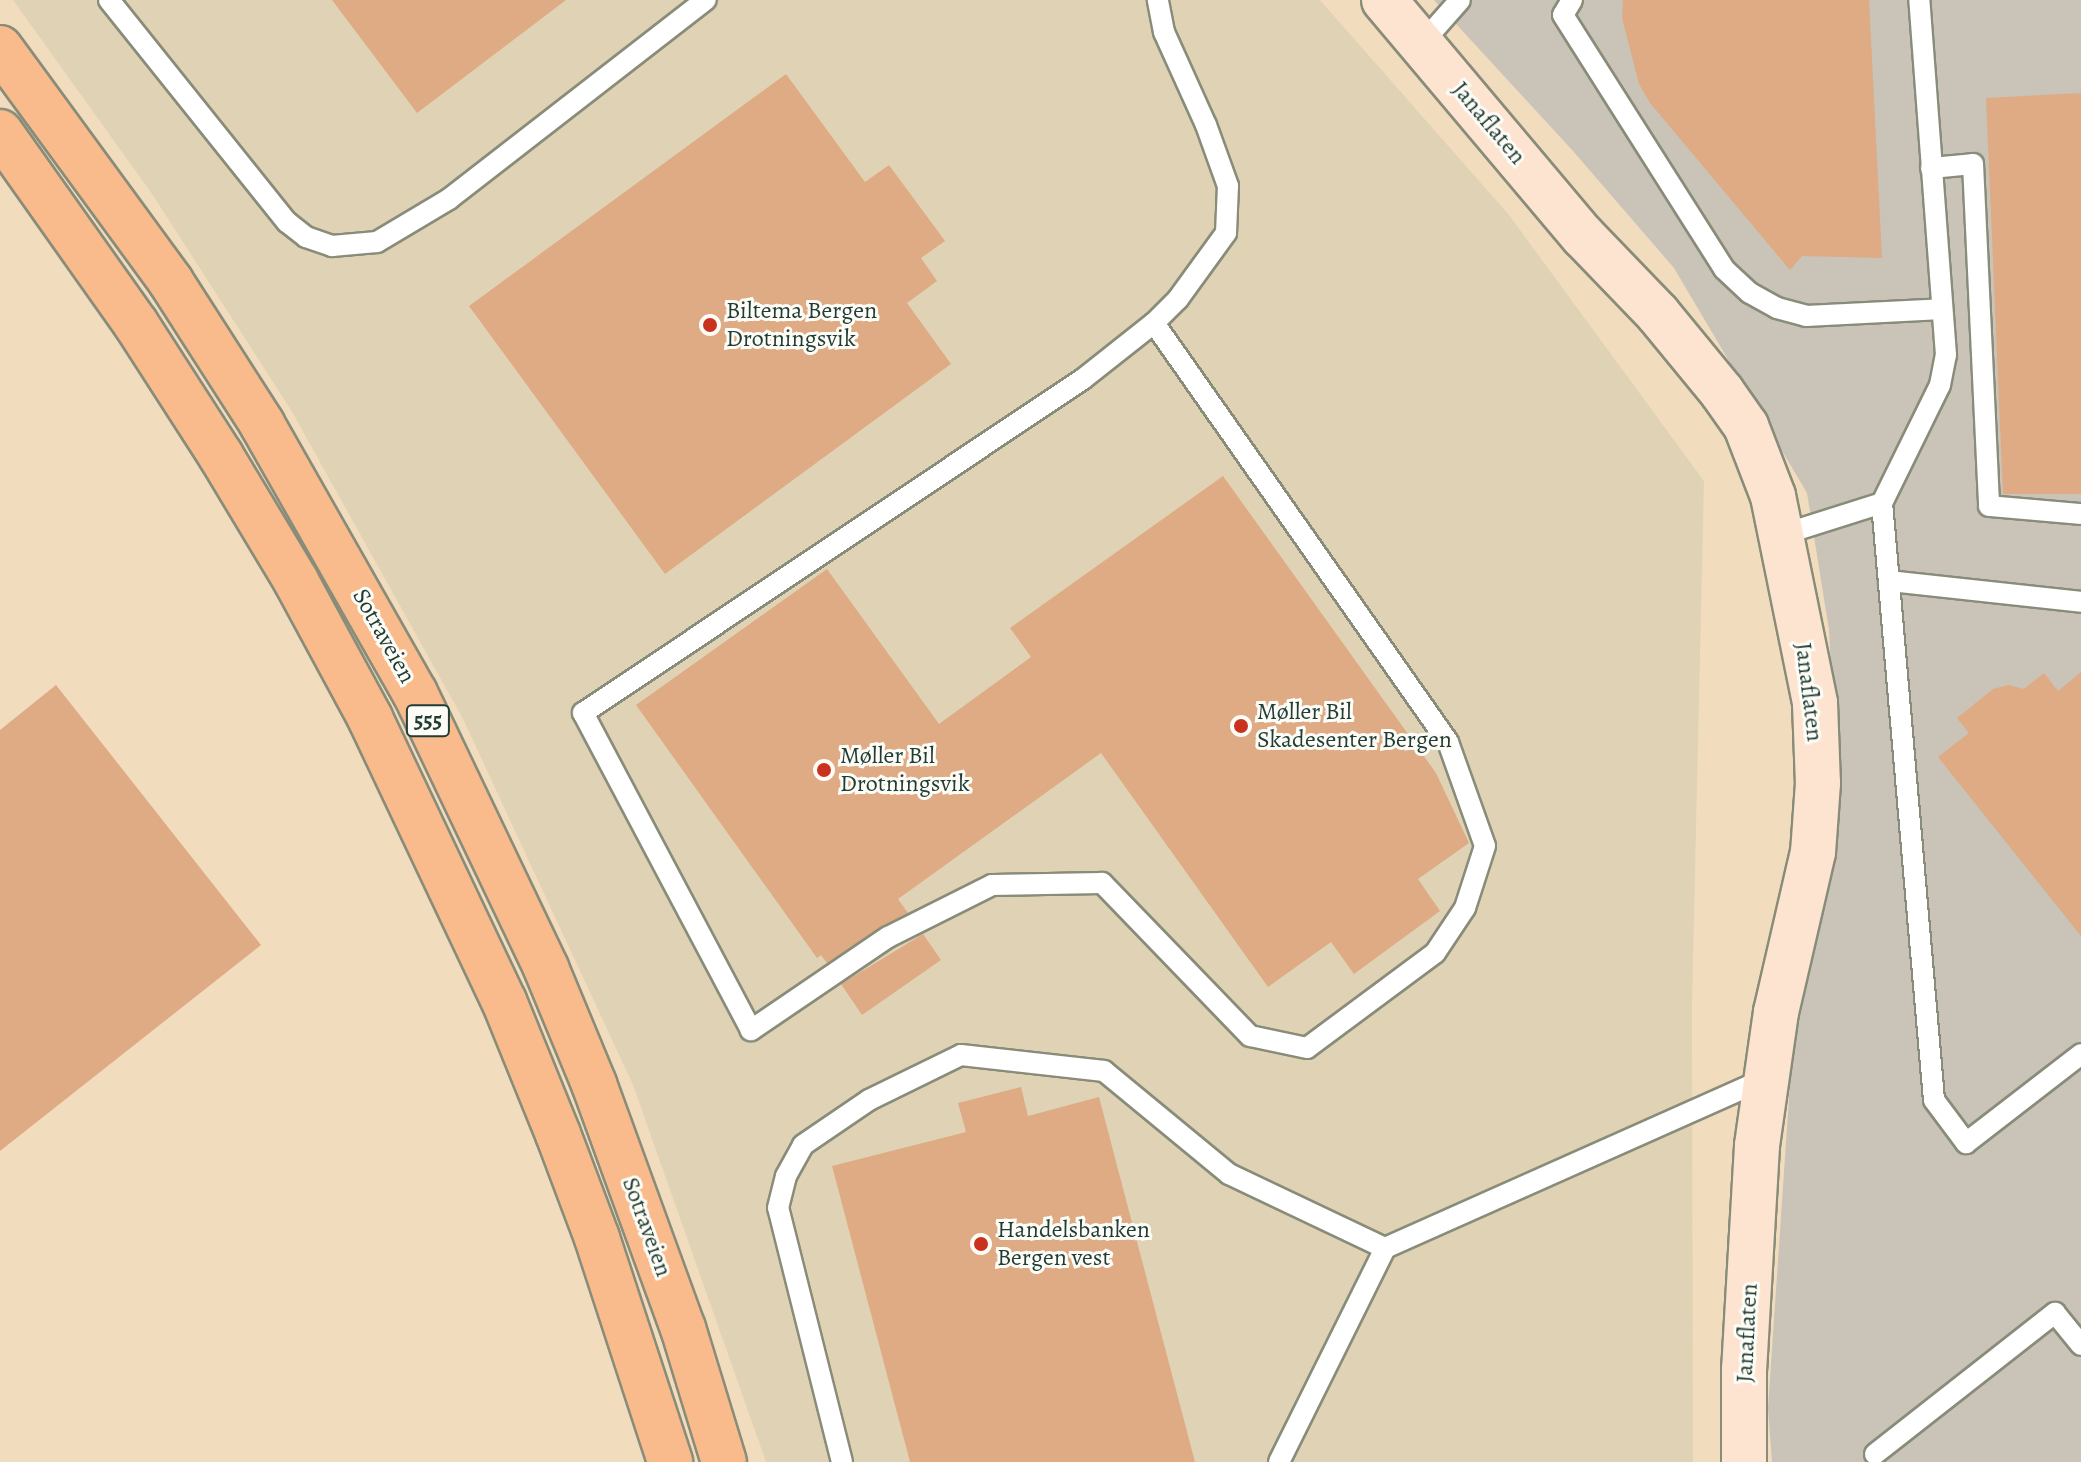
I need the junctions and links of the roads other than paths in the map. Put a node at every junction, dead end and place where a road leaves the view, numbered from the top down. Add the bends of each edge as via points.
1 (109, 0) edge
2 (706, 0) edge
3 (1158, 0) edge
4 (1384, 0) edge
5 (1460, 0) edge
6 (1572, 0) edge
7 (1919, 0) edge
8 (1422, 43) junction
9 (0, 48) edge
10 (0, 132) edge
11 (1931, 168) junction
12 (1942, 309) junction
13 (1154, 323) junction
14 (1882, 503) junction
15 (2081, 514) edge
16 (1781, 535) junction
17 (1889, 581) junction
18 (2081, 602) edge
19 (2081, 1054) edge
20 (1767, 1078) junction
21 (1385, 1248) junction
22 (2081, 1345) edge
23 (1875, 1454) dead end
24 (670, 1462) edge
25 (724, 1462) edge
26 (842, 1462) edge
27 (1279, 1462) edge
28 (1744, 1462) edge

1 - 2 lane via 287,222 306,237 332,246 377,242 449,199
3 - 13 lane via 1164,32 1228,186 1226,233
4 - 8 street, Janaflaten
5 - 8 lane
6 - 12 lane via 1563,15 1724,269 1750,293 1806,316
7 - 11 lane
8 - 16 street, Janaflaten via 1722,392 1746,426 1773,496
9 - 25 highway, Sotraveien / 555 via 171,282 262,424 415,693 539,954 594,1084 683,1328
10 - 24 highway, 555 via 128,312 221,456 370,718 498,987 552,1119
11 - 12 lane
11 - 15 lane via 1973,164 1989,506
12 - 14 lane via 1946,355 1940,385
13 - 13 lane via 1448,742 1485,846 1465,908 1435,953 1307,1048 1250,1036 1102,883 992,885 888,937 751,1030 583,713 1083,379
14 - 16 lane
14 - 17 lane
16 - 20 street, Janaflaten via 1815,703 1818,783 1813,852 1776,1012
17 - 18 lane
17 - 19 lane via 1934,1100 1966,1143
20 - 21 lane
20 - 28 street, Janaflaten via 1757,1146
21 - 26 lane via 1229,1174 1104,1071 961,1055 869,1100 803,1145 786,1176 778,1208
21 - 27 lane
22 - 23 lane via 2055,1313

